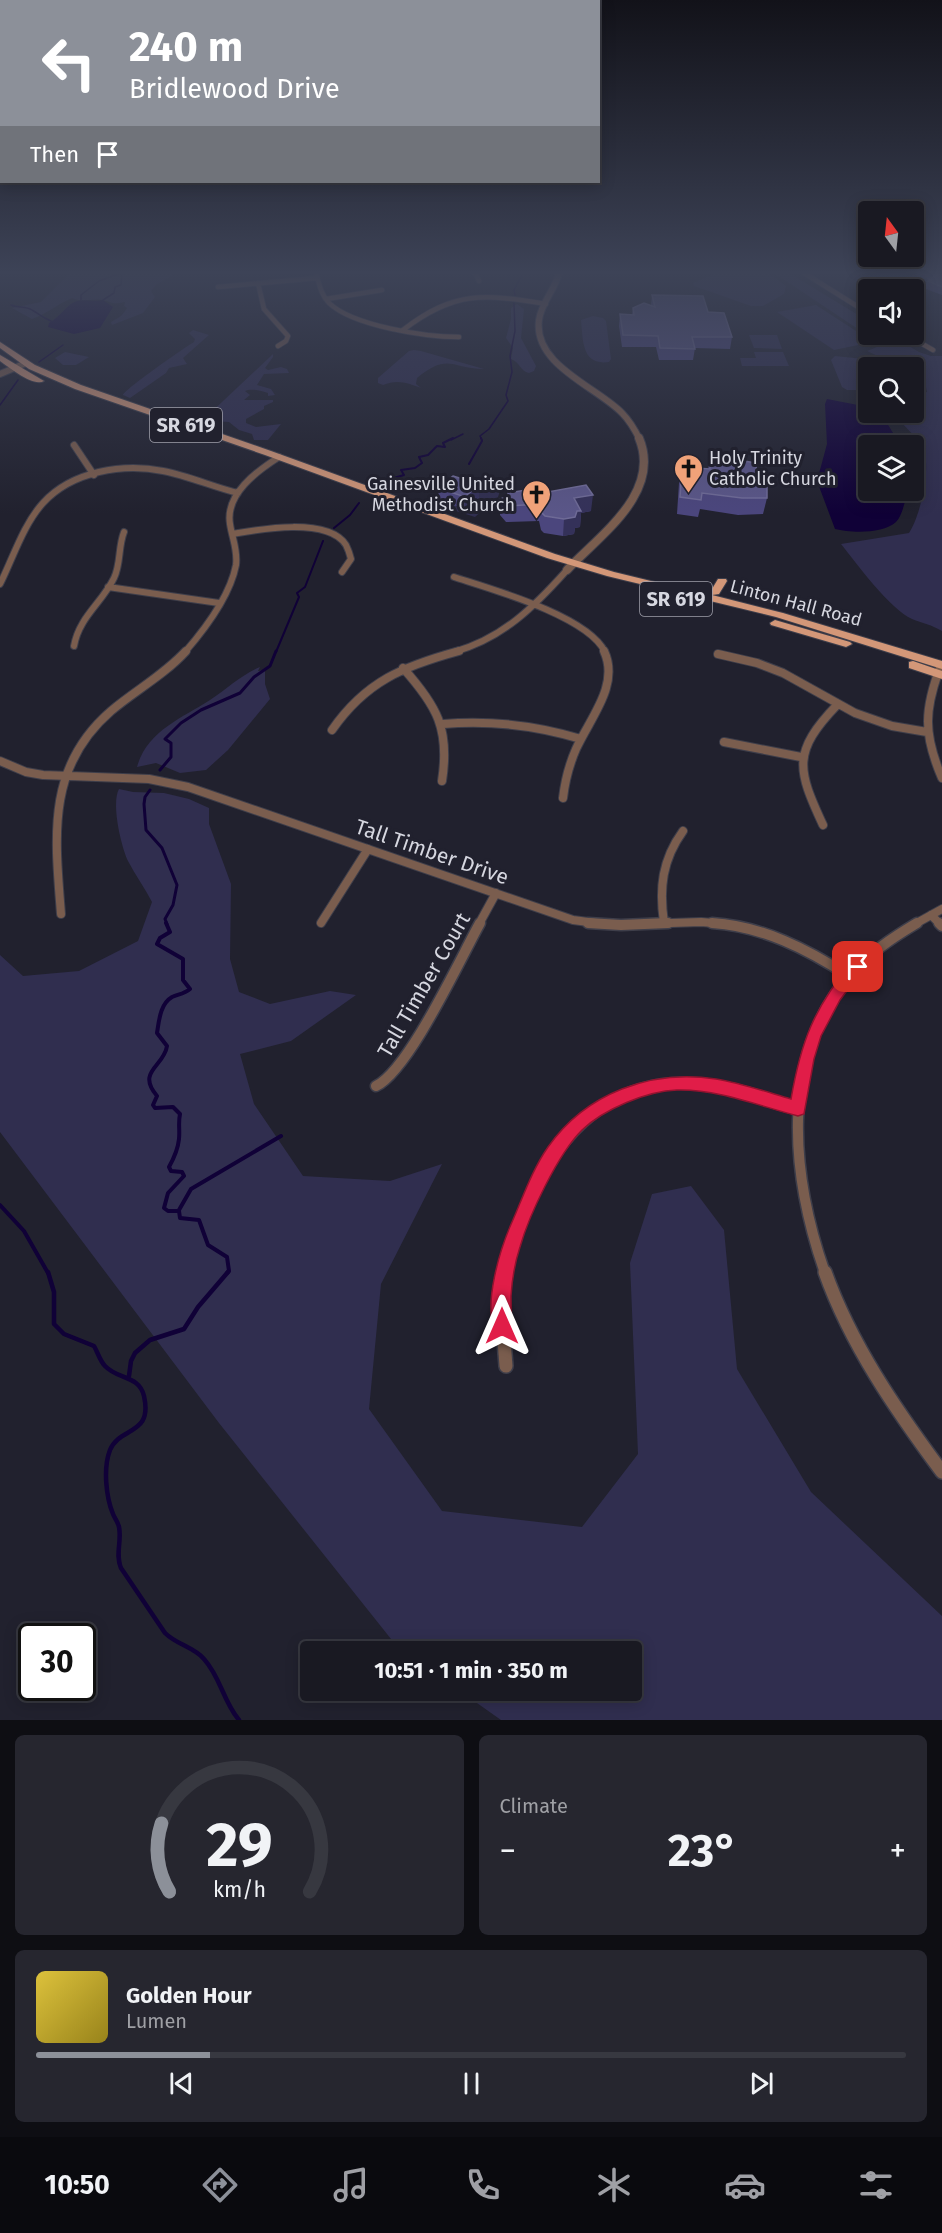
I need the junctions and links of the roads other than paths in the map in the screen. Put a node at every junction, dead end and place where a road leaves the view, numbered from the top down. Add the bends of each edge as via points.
1 (13, 353) edge
2 (548, 353) edge
3 (0, 357) edge
4 (26, 363) junction
5 (14, 368) junction
6 (0, 374) edge
7 (74, 445) dead end
8 (275, 459) junction
9 (94, 475) junction
10 (238, 493) junction
11 (124, 532) dead end
12 (232, 534) junction
13 (570, 567) junction
14 (342, 572) dead end
15 (454, 577) dead end
16 (0, 584) edge
17 (108, 587) junction
18 (687, 592) junction
19 (219, 603) junction
20 (534, 605) junction
21 (753, 609) junction
22 (74, 646) dead end
23 (718, 654) dead end
24 (403, 669) junction
25 (941, 670) edge
26 (837, 705) junction
27 (443, 724) junction
28 (332, 730) dead end
29 (927, 732) junction
30 (581, 739) junction
31 (724, 742) dead end
32 (801, 757) junction
33 (0, 761) edge
34 (65, 777) junction
35 (942, 778) edge
36 (442, 781) dead end
37 (563, 798) dead end
38 (823, 825) dead end
39 (683, 831) dead end
40 (368, 849) junction
41 (496, 893) junction
42 (942, 909) edge
43 (61, 914) dead end
44 (931, 915) junction
45 (321, 923) dead end
46 (664, 923) junction
47 (942, 926) edge
48 (849, 976) junction
49 (376, 1086) dead end
50 (798, 1109) junction
51 (506, 1365) dead end
52 (942, 1472) edge

1 - 4 main road, Linton Hall Road / SR 619
2 - 13 street via 567,373 622,412 634,426 644,454 645,471 634,496
3 - 5 main road, Linton Hall Road / SR 619
4 - 5 street
4 - 8 main road, Linton Hall Road / SR 619 via 59,380
5 - 6 street
5 - 8 main road, Linton Hall Road / SR 619 via 75,396
7 - 9 street
8 - 10 street
8 - 13 main road, Linton Hall Road / SR 619 via 449,529
9 - 10 street via 124,469 155,470
9 - 16 street via 63,487 42,505
10 - 12 street via 230,510
11 - 17 street via 118,569
12 - 14 street via 287,526 322,531 339,539 349,550 351,559
12 - 19 street via 236,564
13 - 18 main road, Linton Hall Road / SR 619
13 - 20 street
13 - 25 main road, Linton Hall Road / SR 619 via 610,583
15 - 20 street
17 - 19 street
17 - 22 street via 82,621
18 - 21 main road, Linton Hall Road / SR 619
18 - 21 main road via 713,592 729,586 735,599
19 - 34 street via 182,655 100,721 78,750
20 - 24 street via 492,638
20 - 30 street via 582,627 598,640 608,658 609,684
21 - 25 main road, Linton Hall Road / SR 619 via 847,634
23 - 26 street via 783,673
24 - 27 street via 430,700
24 - 28 street via 364,691
25 - 29 street via 929,693
26 - 29 street via 873,720
26 - 32 street via 811,734
27 - 30 street via 506,721
27 - 36 street via 447,746
29 - 35 street
30 - 37 street via 566,771
31 - 32 street
32 - 38 street via 804,779
33 - 34 street, Tall Timber Drive via 26,772
34 - 40 street, Tall Timber Drive via 169,782
34 - 43 street via 56,812
39 - 46 street via 670,849 661,873
40 - 41 street, Tall Timber Drive
40 - 45 street
41 - 46 street, Tall Timber Drive via 586,923
41 - 49 street, Tall Timber Court via 406,1057 388,1080
42 - 44 street
44 - 47 street
44 - 48 street via 881,945
46 - 48 street, Tall Timber Drive via 722,923 764,932 812,952
48 - 50 street via 829,1003 814,1034
50 - 51 street via 717,1086 678,1083 655,1086 614,1100 576,1124 542,1173 510,1247 502,1294
50 - 52 street via 799,1168 806,1208 828,1281 868,1363

